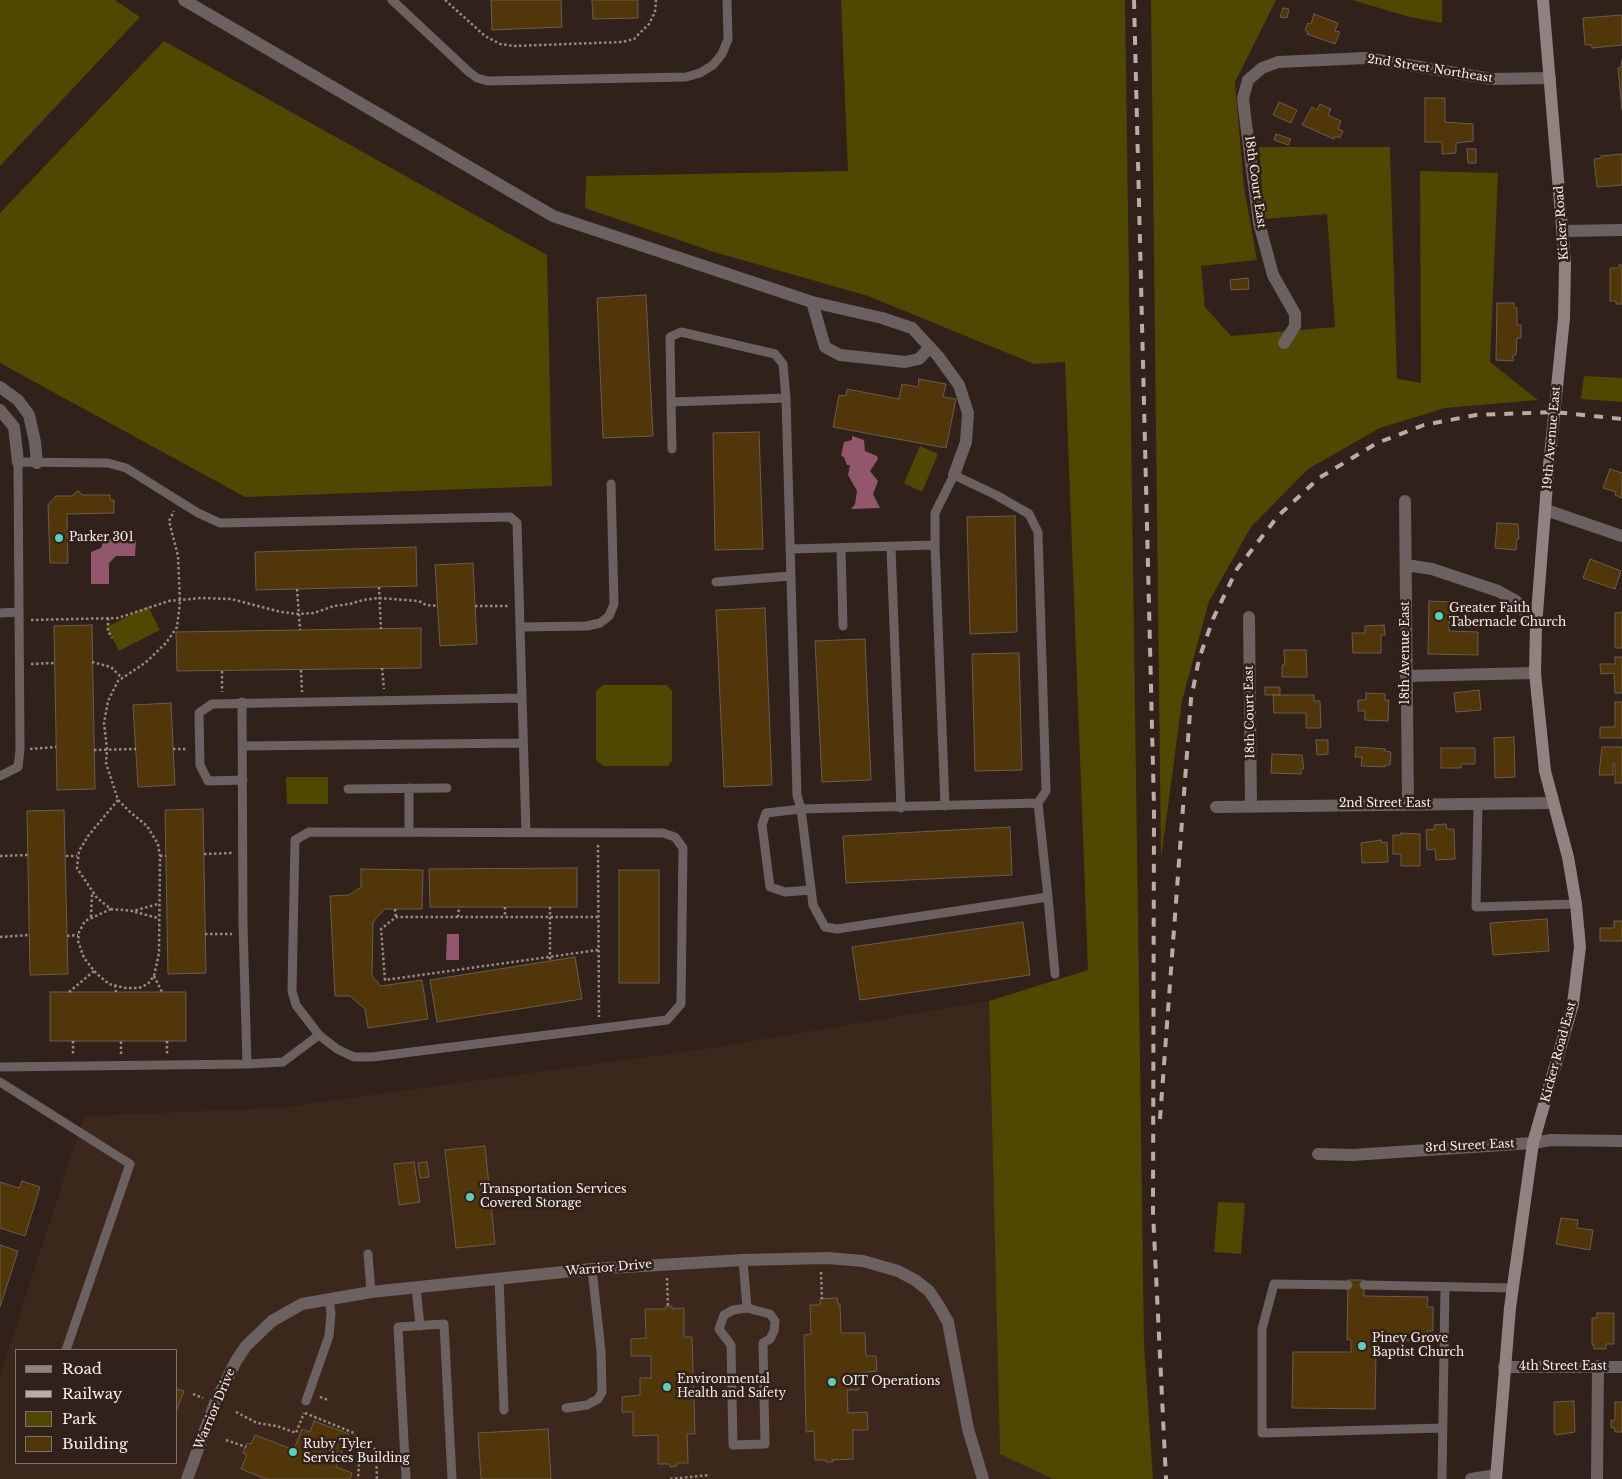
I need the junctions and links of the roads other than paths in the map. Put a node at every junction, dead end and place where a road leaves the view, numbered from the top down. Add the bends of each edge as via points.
1 (184, 0) edge
2 (392, 0) edge
3 (727, 0) edge
4 (1543, 0) edge
5 (1254, 74) joint
6 (1550, 78) junction
7 (1562, 230) junction
8 (1622, 230) edge
9 (812, 302) junction
10 (1284, 343) dead end
11 (930, 347) junction
12 (1559, 367) joint
13 (0, 387) edge
14 (786, 398) junction
15 (671, 402) junction
16 (0, 410) edge
17 (672, 449) dead end
18 (18, 462) junction
19 (37, 463) junction
20 (954, 475) junction
21 (611, 484) dead end
22 (1405, 501) dead end
23 (1546, 510) junction
24 (1622, 536) edge
25 (935, 546) junction
26 (841, 548) junction
27 (891, 548) junction
28 (790, 549) junction
29 (1406, 565) junction
30 (790, 576) junction
31 (716, 582) dead end
32 (0, 613) edge
33 (19, 616) junction
34 (1249, 617) dead end
35 (843, 626) dead end
36 (1536, 626) junction
37 (520, 627) junction
38 (1535, 673) junction
39 (1406, 676) junction
40 (522, 698) junction
41 (242, 702) junction
42 (523, 743) junction
43 (243, 746) junction
44 (0, 776) edge
45 (243, 780) junction
46 (409, 788) junction
47 (447, 788) dead end
48 (348, 789) dead end
49 (1038, 802) junction
50 (1553, 803) junction
51 (1408, 804) junction
52 (1478, 804) junction
53 (945, 806) junction
54 (1216, 806) dead end
55 (1251, 806) junction
56 (901, 808) junction
57 (801, 809) junction
58 (409, 832) junction
59 (526, 833) junction
60 (811, 890) junction
61 (1048, 897) junction
62 (1576, 904) junction
63 (1054, 974) dead end
64 (319, 1035) junction
65 (247, 1064) junction
66 (0, 1067) edge
67 (0, 1082) edge
68 (1622, 1142) edge
69 (1533, 1143) junction
70 (1318, 1154) dead end
71 (368, 1254) dead end
72 (743, 1260) junction
73 (592, 1269) junction
74 (498, 1278) junction
75 (1348, 1286) dead end
76 (1364, 1286) dead end
77 (416, 1287) junction
78 (1445, 1287) junction
79 (1512, 1288) junction
80 (371, 1292) junction
81 (329, 1298) junction
82 (747, 1308) junction
83 (420, 1326) junction
84 (66, 1349) edge
85 (1598, 1366) junction
86 (1504, 1367) junction
87 (1622, 1367) edge
88 (306, 1401) road end
89 (566, 1408) dead end
90 (504, 1410) dead end
91 (1442, 1428) junction
92 (1496, 1477) edge
93 (187, 1479) edge
94 (406, 1479) edge
95 (452, 1479) edge
96 (983, 1479) edge
97 (1442, 1479) edge
98 (1471, 1479) edge
99 (1597, 1479) edge

1 - 9 street via 553,216
2 - 3 lane via 476,78 488,81 686,77 700,74 722,54 728,39
4 - 6 main road, Kicker Road
5 - 6 street, 2nd Street Northeast via 1278,62 1366,58 1492,79
5 - 10 street, 18th Court East via 1248,80 1243,98 1259,223 1273,275 1295,314 1294,326
6 - 7 main road, Kicker Road
7 - 8 street
7 - 12 main road, Kicker Road via 1564,318
9 - 11 street via 912,328
9 - 11 street via 826,347 840,355 905,362 919,359
11 - 20 street via 959,385 968,413 966,442
12 - 23 main road, 19th Avenue East
13 - 19 street via 18,400 29,415
14 - 15 lane
14 - 15 lane via 783,364 775,354 681,332 670,337
14 - 28 lane
15 - 17 lane
16 - 18 street via 14,427
18 - 19 lane
18 - 33 lane
19 - 37 lane via 108,463 126,468 220,523 510,517 517,522
20 - 25 lane via 935,512
20 - 49 lane via 1029,514 1038,532 1046,791
21 - 37 lane via 614,604 609,616 600,623 587,626
22 - 29 street, 18th Avenue East
23 - 24 street
23 - 36 main road
25 - 27 lane
25 - 53 lane
26 - 27 lane
26 - 28 lane
26 - 35 lane
27 - 56 lane
28 - 30 lane
29 - 36 street via 1432,569 1498,591 1516,601
29 - 39 street, 18th Avenue East
30 - 31 lane
30 - 57 lane via 797,795
32 - 33 lane
33 - 44 lane via 18,767
34 - 55 street, 18th Court East
36 - 38 main road, Kicker Road East
37 - 40 lane
38 - 39 street
38 - 50 main road, Kicker Road East via 1544,771
39 - 51 street, 18th Avenue East
40 - 41 lane
40 - 42 lane
41 - 43 lane
41 - 45 lane via 212,704 199,713 199,748 200,765 208,781
42 - 43 lane
42 - 59 lane
43 - 45 lane
45 - 65 lane
46 - 47 lane
46 - 48 lane
46 - 58 lane
49 - 53 lane
49 - 61 lane
50 - 52 street, 2nd Street East
50 - 62 main road, Kicker Road East via 1568,857
51 - 52 street, 2nd Street East
51 - 55 street, 2nd Street East
52 - 62 lane via 1476,908
53 - 56 lane
54 - 55 street, 2nd Street East
56 - 57 lane
57 - 60 lane
57 - 60 lane via 766,813 762,825 770,886 785,892
58 - 59 lane
58 - 64 lane via 309,832 295,840 292,991 296,1005
59 - 64 lane via 663,833 675,837 683,848 682,1004 667,1020 372,1057 354,1057
60 - 61 lane via 813,905 826,927 837,929
61 - 63 lane
62 - 69 main road, Kicker Road East via 1580,947 1573,1004
64 - 65 lane via 283,1062
65 - 66 lane
67 - 84 lane via 130,1164
68 - 69 street, 3rd Street East via 1551,1140
69 - 70 street, 3rd Street East via 1352,1155
69 - 79 main road, Kicker Road East
71 - 80 lane
72 - 73 street, Warrior Drive
72 - 82 lane
72 - 96 street, Warrior Drive via 820,1258 881,1265 915,1280 929,1292 948,1322 968,1429
73 - 74 street, Warrior Drive
73 - 89 lane via 602,1392 598,1399 587,1405
74 - 77 street, Warrior Drive
74 - 90 lane
75 - 91 lane via 1274,1284 1262,1329 1262,1433
76 - 78 lane
77 - 80 street, Warrior Drive
77 - 83 lane
78 - 79 lane
78 - 91 lane
79 - 86 main road, Kicker Road East
80 - 81 street, Warrior Drive
81 - 88 lane via 332,1314 329,1336
81 - 93 street, Warrior Drive via 286,1311 246,1346 226,1376
82 - 82 lane via 770,1314 774,1321 774,1331 763,1343 765,1444 733,1444 731,1344 719,1329 724,1315
83 - 94 lane via 398,1327
83 - 95 lane via 444,1324
85 - 86 street, 4th Street East
85 - 87 street, 4th Street East
85 - 99 street
86 - 92 main road, Kicker Road East
91 - 97 lane
92 - 98 street

